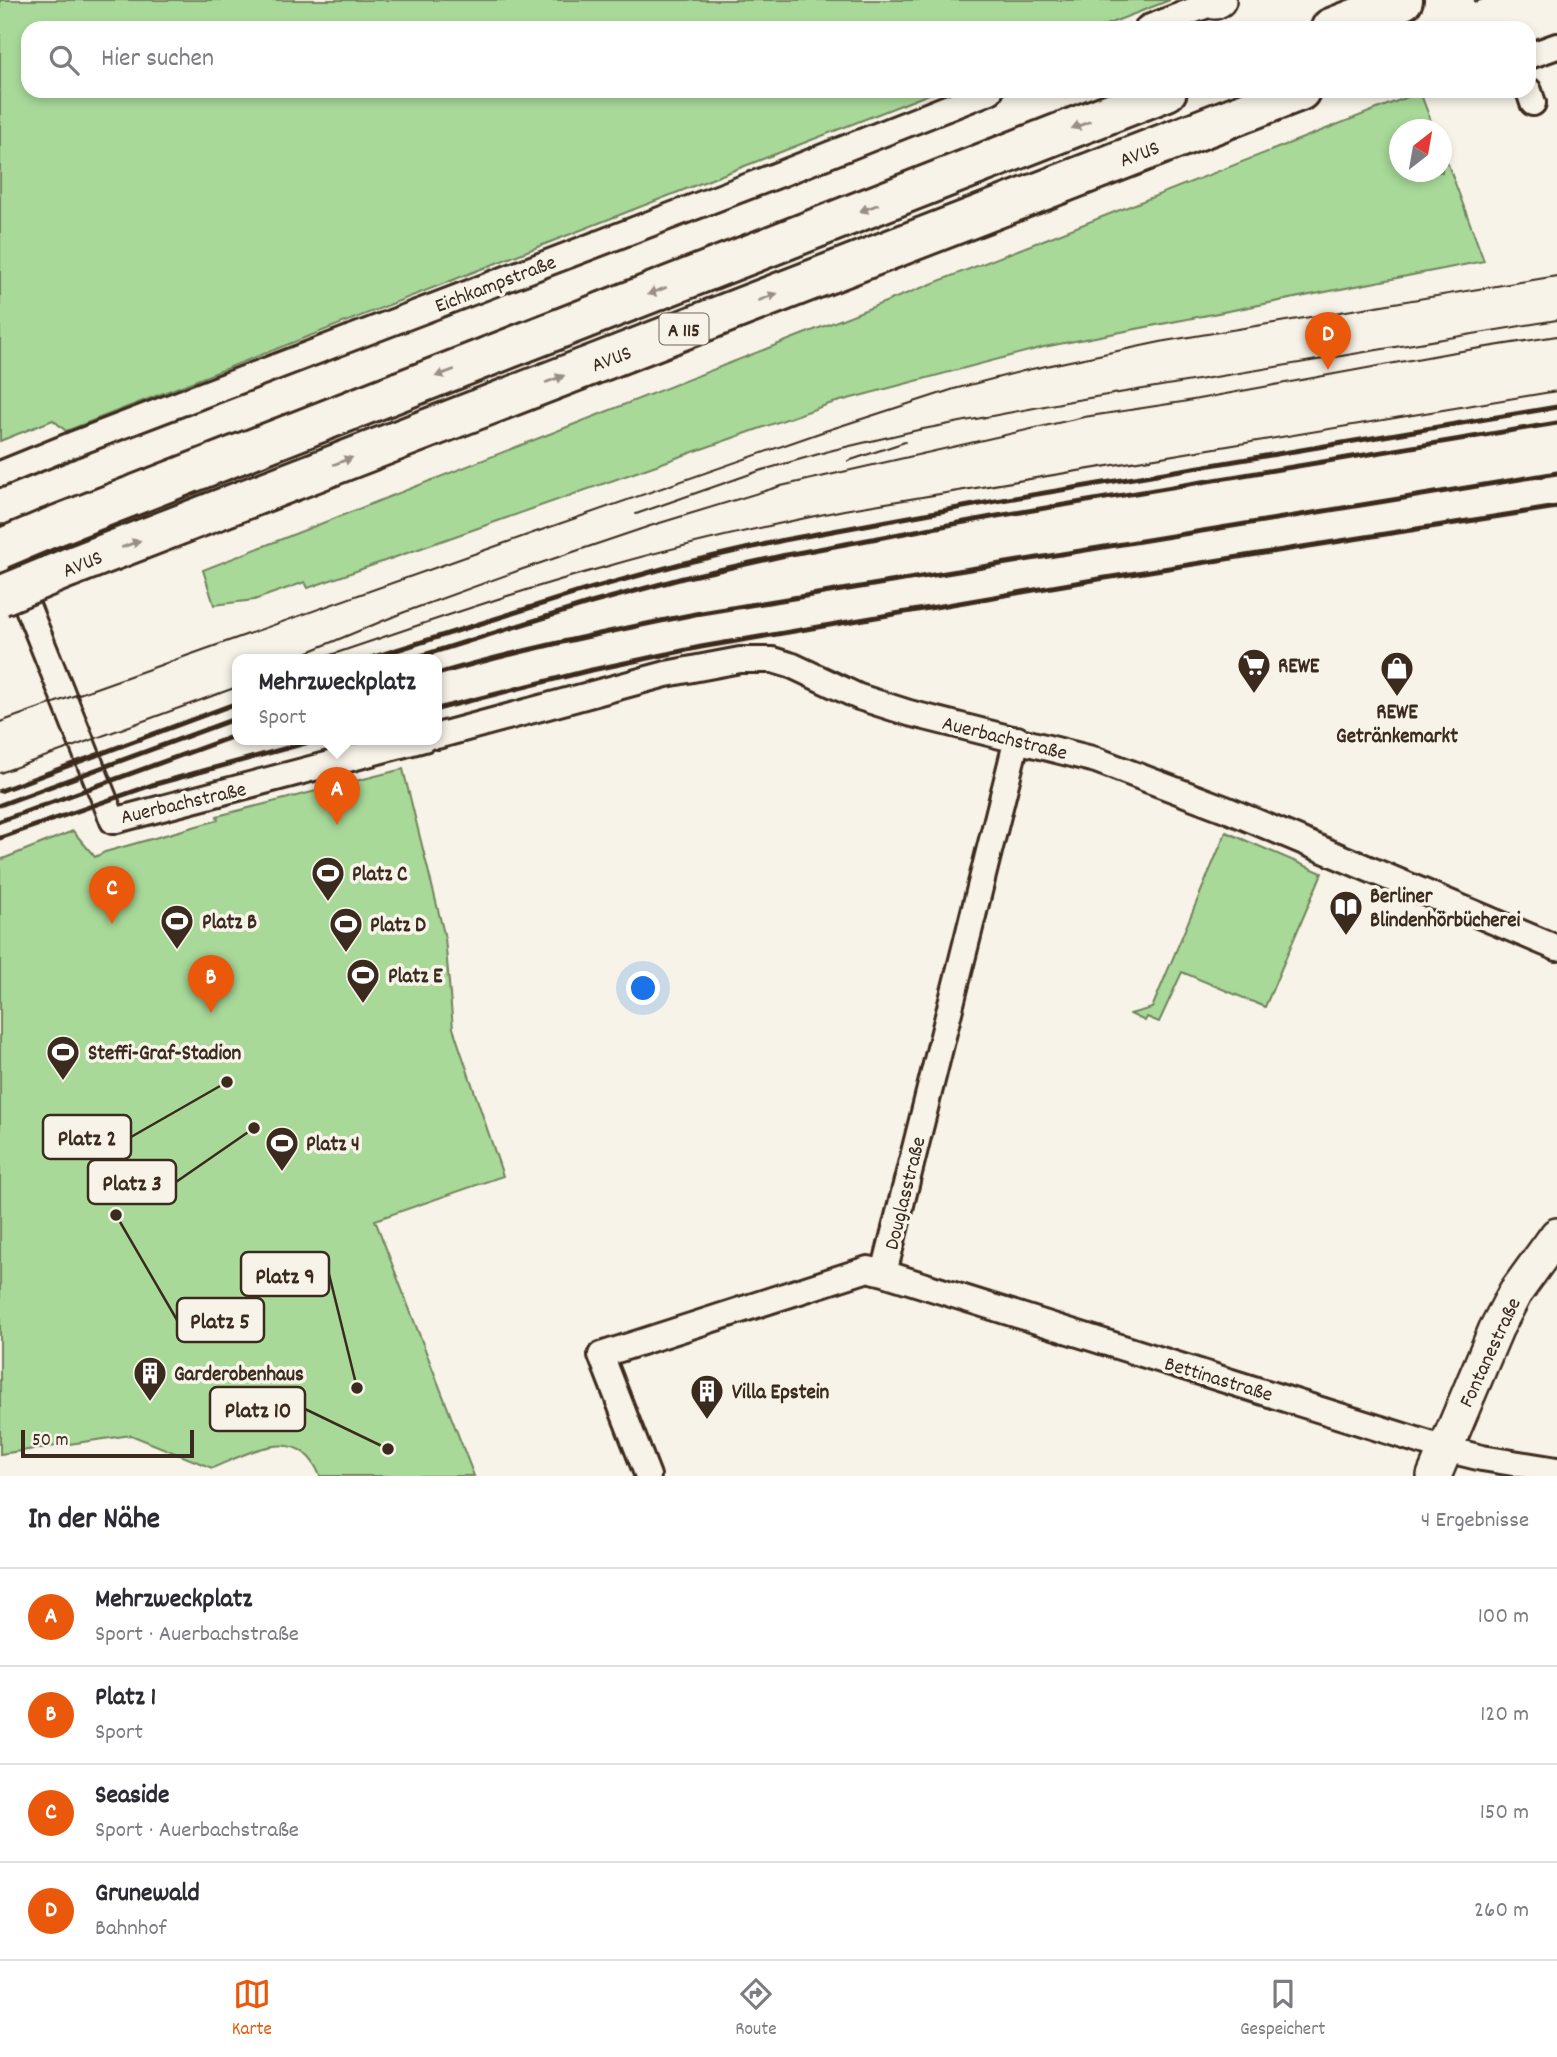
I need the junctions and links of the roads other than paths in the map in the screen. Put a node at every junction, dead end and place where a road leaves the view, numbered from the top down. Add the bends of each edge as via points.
1 (1403, 0) edge
2 (1217, 1) edge
3 (1527, 4) edge
4 (1166, 21) edge
5 (1349, 21) edge
6 (1482, 21) edge
7 (1557, 46) edge
8 (1536, 54) edge
9 (972, 98) edge
10 (1149, 98) edge
11 (1282, 98) edge
12 (0, 474) edge
13 (0, 538) edge
14 (0, 549) edge
15 (0, 596) edge
16 (442, 735) edge
17 (1017, 740) junction
18 (401, 745) edge
19 (1557, 948) edge
20 (1557, 1235) edge
21 (884, 1273) junction
22 (1440, 1462) edge
23 (1557, 1470) edge
24 (648, 1476) edge

1 - 5 highway
2 - 4 street
3 - 6 highway, bridge
7 - 8 street
9 - 12 street, Eichkampstraße
10 -> 14 highway, AVUS / A 115, bridge
15 -> 11 highway, AVUS / A 115, bridge
13 - 18 street, Auerbachstraße via 113,821
16 - 17 street, Auerbachstraße via 666,674 740,660 773,660 859,697
17 - 19 street, Auerbachstraße via 1096,760 1228,810
17 - 21 street, Douglasstraße
20 - 22 street, Fontanestraße via 1508,1305
21 - 22 street, Bettinastraße
21 - 24 street, Douglasstraße via 868,1269 600,1355
22 - 23 street, Bettinastraße via 1482,1458

